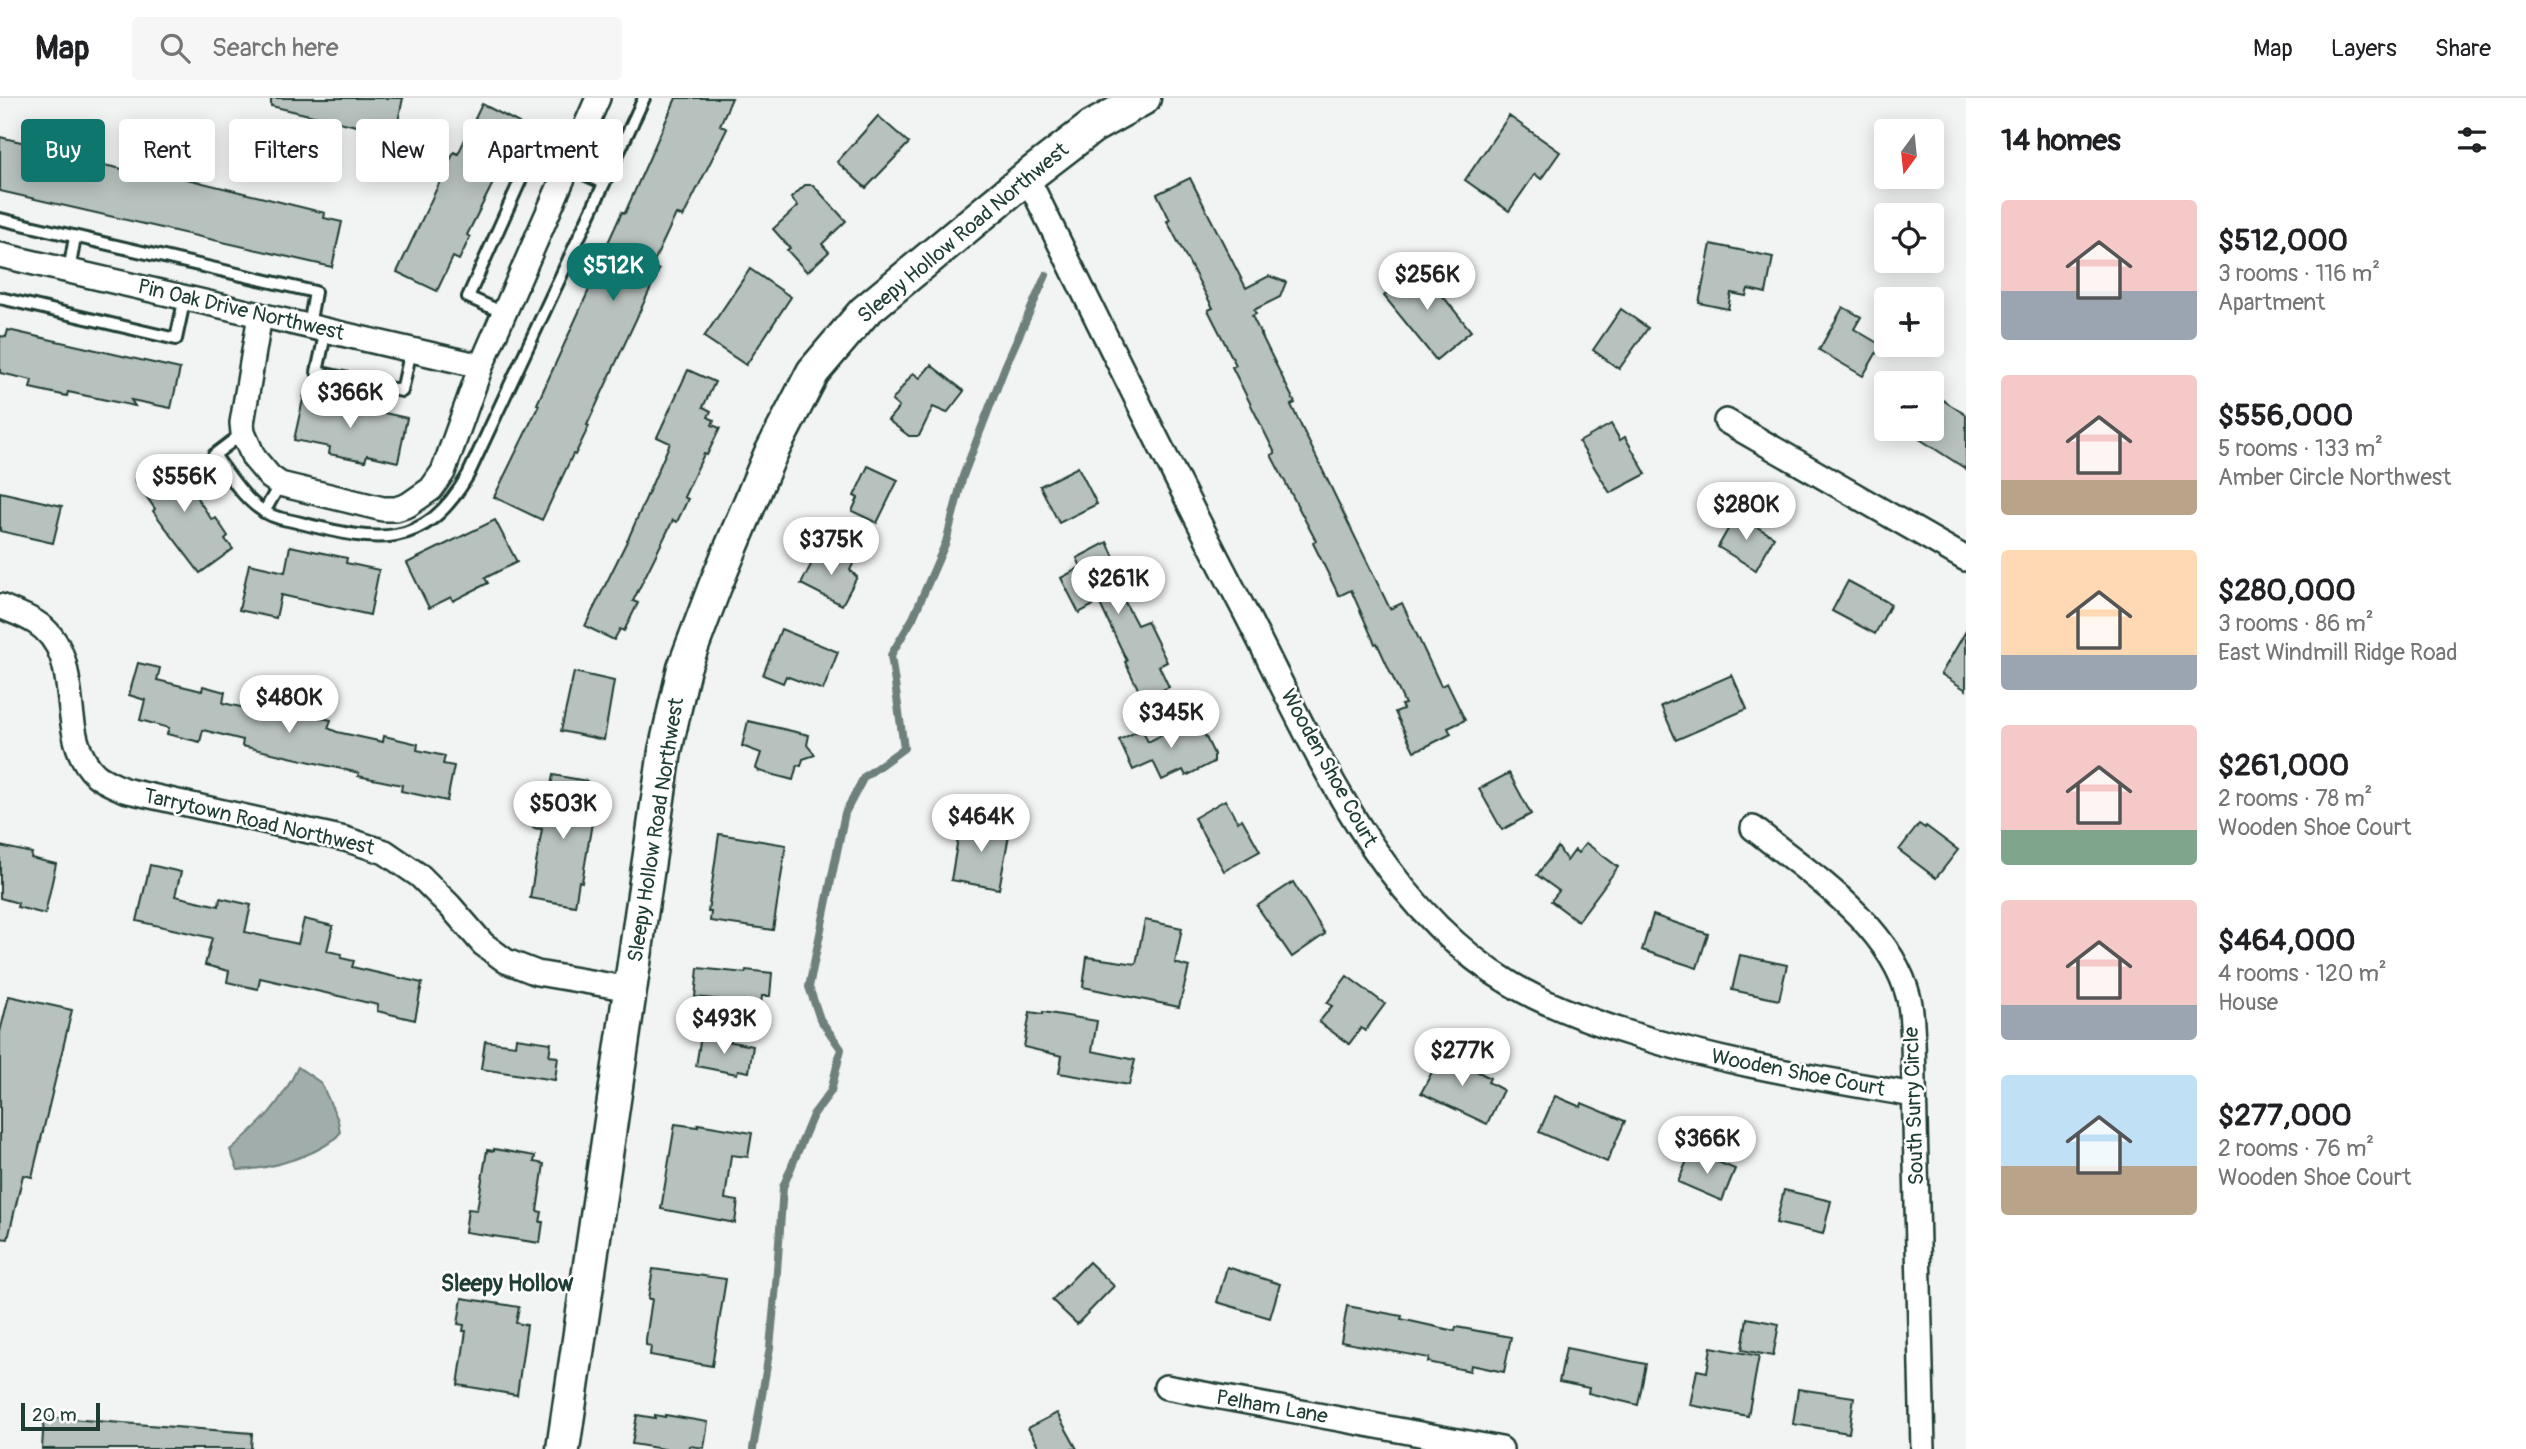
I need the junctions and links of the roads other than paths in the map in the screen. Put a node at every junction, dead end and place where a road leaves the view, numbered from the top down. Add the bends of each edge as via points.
1 (598, 98) edge
2 (644, 98) edge
3 (1144, 98) edge
4 (589, 119) edge
5 (1027, 177) junction
6 (520, 182) edge
7 (561, 182) edge
8 (604, 183) joint
9 (0, 219) edge
10 (75, 237) junction
11 (0, 255) edge
12 (69, 271) junction
13 (185, 297) junction
14 (0, 298) edge
15 (504, 313) junction
16 (260, 315) junction
17 (318, 328) junction
18 (411, 350) junction
19 (481, 366) junction
20 (1726, 421) dead end
21 (243, 433) junction
22 (443, 472) junction
23 (463, 482) junction
24 (280, 484) junction
25 (264, 512) junction
26 (385, 523) junction
27 (1966, 559) edge
28 (0, 606) edge
29 (1753, 828) dead end
30 (631, 989) junction
31 (1914, 1095) junction
32 (1167, 1387) dead end
33 (563, 1449) edge
34 (1501, 1449) edge
35 (1923, 1449) edge

1 - 4 street
2 - 8 lane
3 - 5 street, Sleepy Hollow Road Northwest via 1092,127
5 - 30 street, Sleepy Hollow Road Northwest via 864,312 813,372 770,455 684,668 665,751
5 - 31 street, Wooden Shoe Court via 1339,793 1368,843 1406,893 1454,943 1511,984 1583,1019 1749,1066
6 - 15 lane via 468,297
7 - 15 street
8 - 23 lane
9 - 10 lane
10 - 12 lane
10 - 17 lane via 315,292
11 - 12 street, Pin Oak Drive Northwest
12 - 13 street, Pin Oak Drive Northwest
13 - 14 lane via 176,339
13 - 16 street, Pin Oak Drive Northwest
15 - 19 street
16 - 17 street, Pin Oak Drive Northwest
16 - 21 street
17 - 18 street, Pin Oak Drive Northwest
17 - 18 lane via 317,372 402,391
18 - 19 street, Pin Oak Drive Northwest
19 - 22 street
20 - 27 street
21 - 24 street via 254,458
21 - 25 lane via 214,455
22 - 23 lane
22 - 26 street via 431,489 397,509
23 - 26 lane via 431,520 407,533
24 - 25 lane
24 - 26 street
25 - 26 lane via 362,536
28 - 30 street, Tarrytown Road Northwest via 37,623 58,646 67,672 80,755 96,775 124,790 385,852 420,876 483,944 506,961 537,972
29 - 31 street, South Surry Circle via 1854,909 1889,952 1909,998
30 - 33 street, Sleepy Hollow Road Northwest
31 - 35 street, South Surry Circle
32 - 34 street, Pelham Lane

